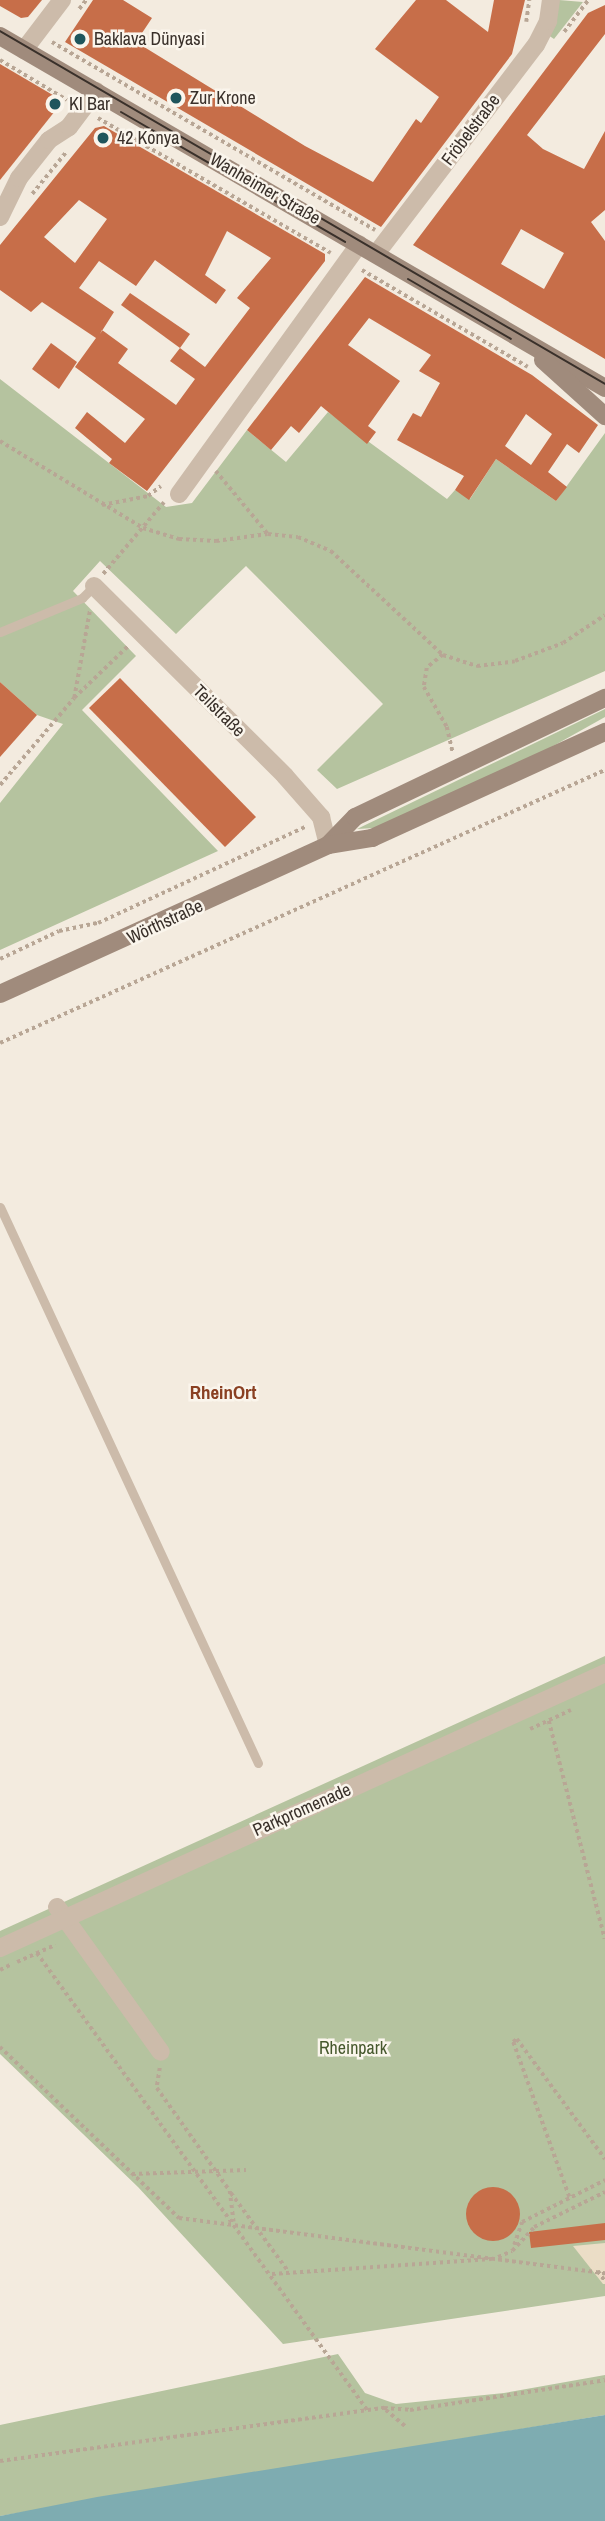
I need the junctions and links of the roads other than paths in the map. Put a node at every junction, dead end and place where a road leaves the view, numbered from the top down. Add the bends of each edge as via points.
1 (62, 0) edge
2 (551, 0) edge
3 (0, 36) edge
4 (29, 42) junction
5 (96, 91) junction
6 (0, 217) edge
7 (359, 244) junction
8 (376, 254) junction
9 (529, 344) junction
10 (565, 382) junction
11 (605, 388) edge
12 (605, 404) edge
13 (605, 416) edge
14 (179, 494) road end
15 (94, 586) joint
16 (0, 632) edge
17 (605, 698) edge
18 (605, 732) edge
19 (328, 845) junction
20 (0, 994) edge
21 (0, 1207) edge
22 (605, 1673) edge
23 (258, 1763) dead end
24 (61, 1912) junction
25 (0, 1948) edge
26 (161, 2052) road end

1 - 4 street
2 - 8 street, Fröbelstraße via 548,21 536,45
3 - 4 street, Wanheimer Straße
4 - 5 street, Wanheimer Straße
5 - 6 street via 88,118 49,140 19,178
5 - 7 street, Wanheimer Straße
7 - 8 street, Wanheimer Straße
7 - 14 street
8 - 9 street, Wanheimer Straße
9 - 10 street, Wanheimer Straße
9 - 11 street, Wanheimer Straße
10 - 12 street
10 - 13 street, Wanheimer Straße
15 - 16 lane via 70,603
15 - 19 street, Teilstraße via 285,776 321,817
17 - 19 street, Wörthstraße via 355,817
18 - 19 street, Wörthstraße via 372,838
19 - 20 street, Wörthstraße
21 - 23 lane
22 - 24 street, Parkpromenade
24 - 25 street, Parkpromenade
24 - 26 street

